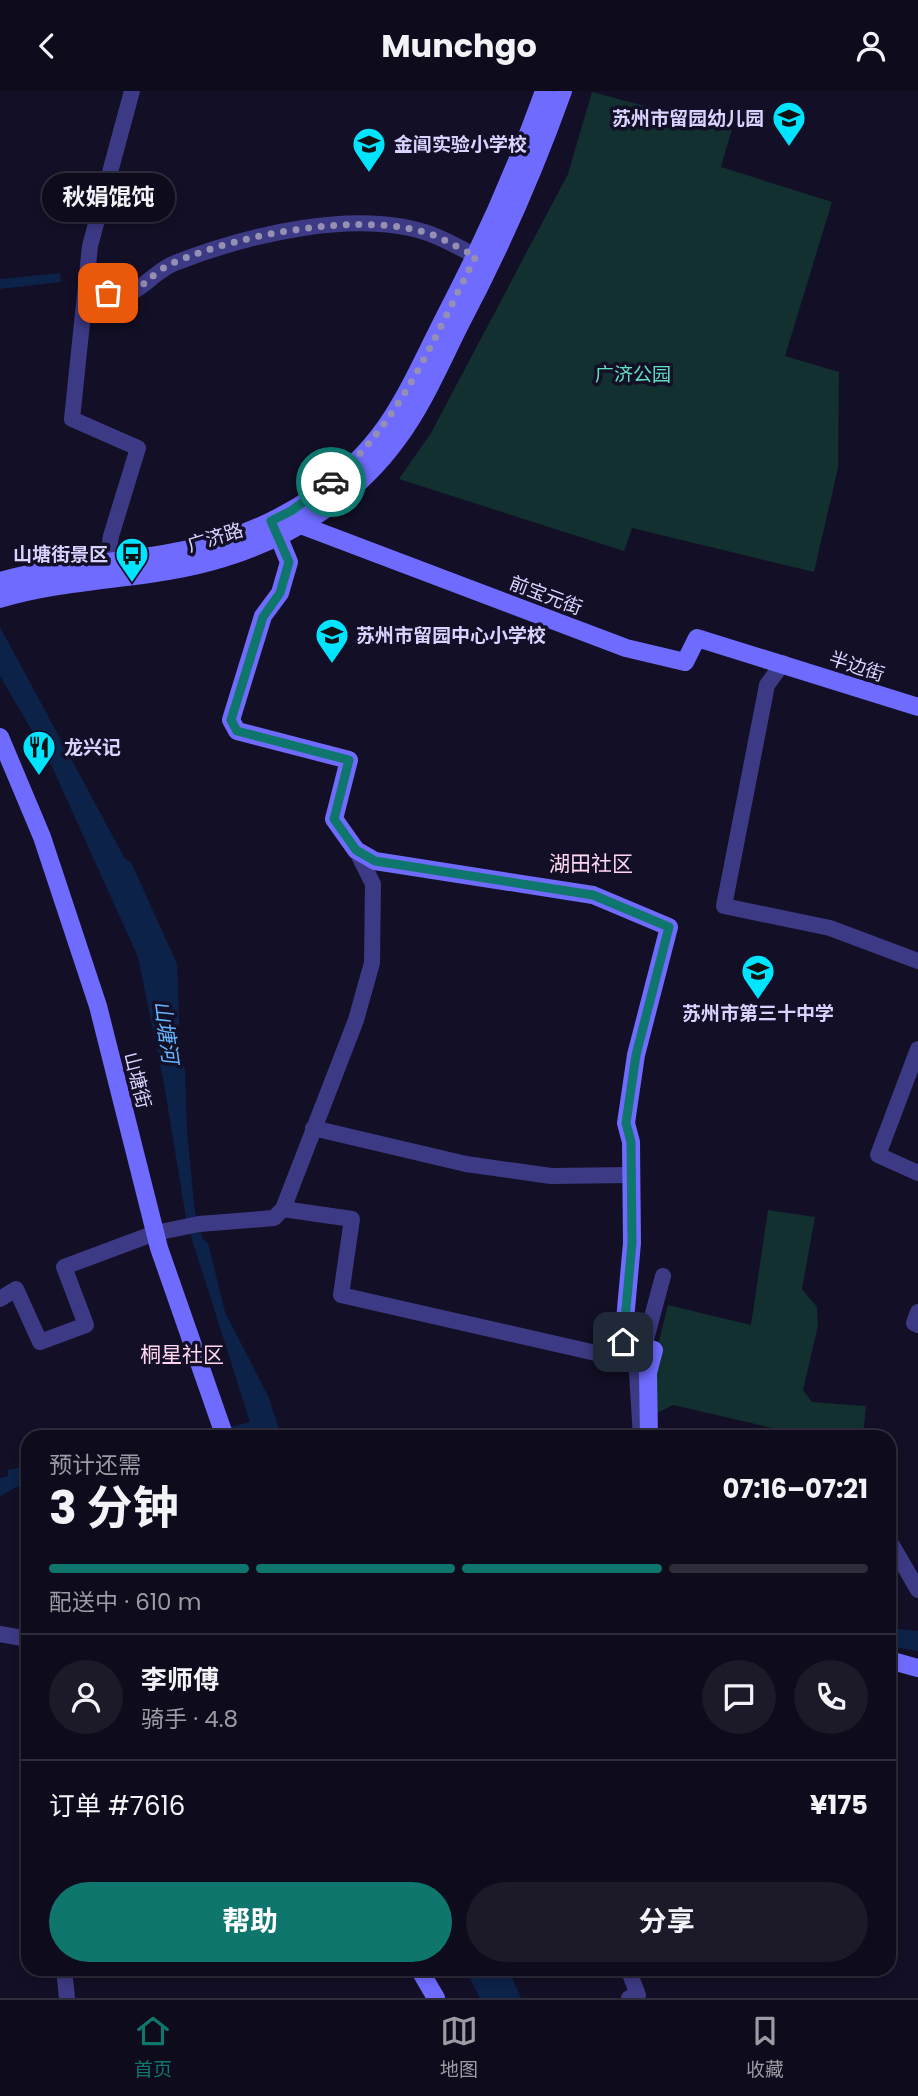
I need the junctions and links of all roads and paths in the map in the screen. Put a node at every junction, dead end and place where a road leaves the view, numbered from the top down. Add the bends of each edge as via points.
1 (132, 91) edge
2 (544, 91) edge
3 (563, 91) edge
4 (476, 256) junction
5 (88, 293) junction
6 (296, 518) junction
7 (275, 529) junction
8 (107, 561) junction
9 (69, 575) junction
10 (0, 581) edge
11 (0, 599) edge
12 (783, 663) junction
13 (918, 707) edge
14 (0, 737) edge
15 (356, 850) junction
16 (918, 961) edge
17 (918, 1049) edge
18 (313, 1128) junction
19 (918, 1173) edge
20 (631, 1174) junction
21 (283, 1209) junction
22 (155, 1233) junction
23 (663, 1276) dead end
24 (0, 1299) edge
25 (918, 1312) edge
26 (918, 1325) edge
27 (623, 1342) junction
28 (223, 1430) edge
29 (640, 1430) edge
30 (649, 1430) edge
31 (896, 1552) edge
32 (918, 1590) edge
33 (0, 1634) edge
34 (21, 1638) edge
35 (896, 1662) edge
36 (918, 1668) edge
37 (65, 1976) edge
38 (423, 1976) edge
39 (631, 1976) edge
40 (67, 1998) edge
41 (436, 1998) edge
42 (629, 1998) edge

1 - 5 street via 90,246
2 - 4 street, 广济路 via 508,190
3 - 6 street, 广济路 via 519,210 406,426 362,479
4 - 5 street via 410,230 381,225 309,227 240,242 172,264 129,294
4 - 6 street, 广济路 via 382,432
5 - 8 street via 72,419 138,449
6 - 7 street, 广济路
6 - 12 street, 前宝元街 via 626,648 685,662 696,638
7 - 8 street, 广济路 via 189,550
7 - 9 street, 广济路 via 192,567
7 - 15 street via 289,562 280,593 263,617 231,720 237,731 349,760 334,819
8 - 9 street, 广济路
9 - 10 street, 广济路
9 - 11 street, 广济路
12 - 13 street, 半边街
12 - 16 street via 767,685 724,906 830,928
14 - 22 street, 山塘街 via 42,837 98,1006
15 - 18 street via 373,884 372,963 356,1020
15 - 20 street via 375,861 593,895 669,927 636,1055 626,1123
17 - 19 street via 878,1155
18 - 20 street via 466,1164 551,1176
18 - 21 street
20 - 27 street via 632,1243
21 - 22 street via 274,1218
21 - 27 street via 352,1219 341,1295 609,1356
22 - 24 street via 64,1268 86,1325 40,1342 16,1289
22 - 28 street, 山塘街
23 - 29 street via 637,1373
25 - 26 street via 914,1323
27 - 30 street via 654,1350 648,1373
31 - 32 street
33 - 34 street
35 - 36 street
37 - 40 street
38 - 41 street
39 - 42 street via 638,1995

